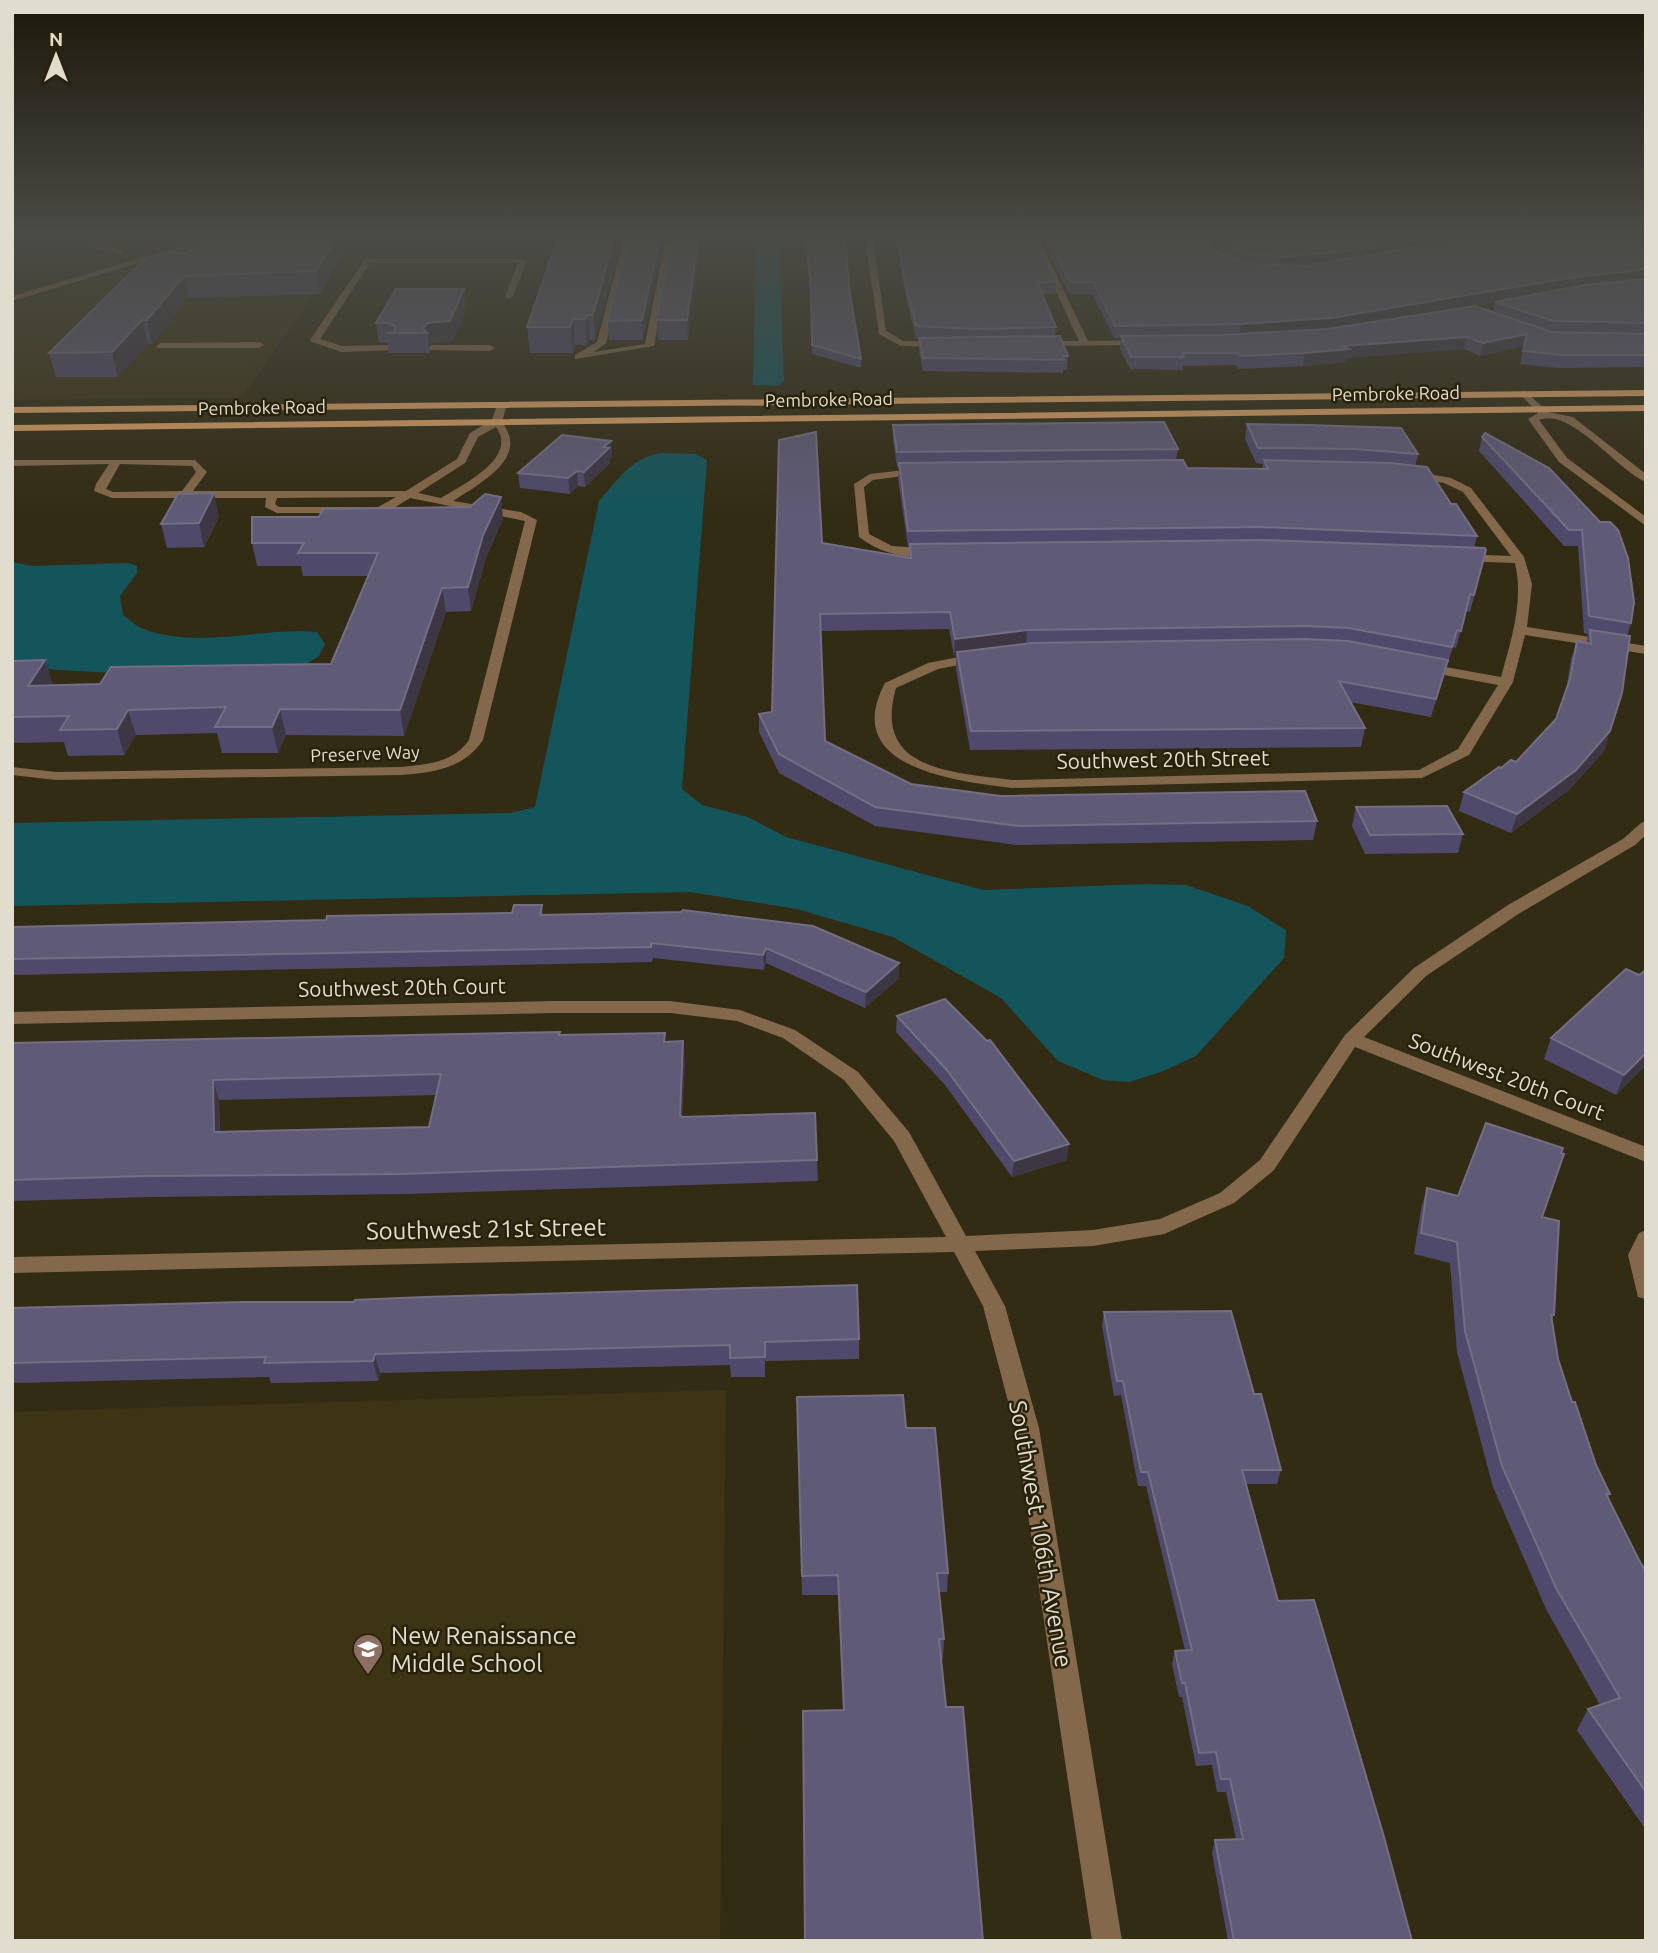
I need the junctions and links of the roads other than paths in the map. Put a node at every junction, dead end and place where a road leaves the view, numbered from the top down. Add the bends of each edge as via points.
1 (323, 329) edge
2 (605, 329) edge
3 (652, 329) edge
4 (882, 329) edge
5 (1078, 329) edge
6 (1155, 343) edge
7 (1035, 344) edge
8 (1085, 344) junction
9 (259, 345) dead end
10 (946, 345) edge
11 (161, 346) dead end
12 (392, 348) edge
13 (432, 348) edge
14 (490, 348) dead end
15 (1524, 393) junction
16 (1646, 393) edge
17 (502, 404) junction
18 (1646, 408) edge
19 (12, 410) edge
20 (1542, 411) junction
21 (497, 422) junction
22 (12, 428) edge
23 (117, 461) junction
24 (12, 463) edge
25 (449, 469) junction
26 (931, 471) edge
27 (1398, 473) edge
28 (485, 474) junction
29 (1646, 479) edge
30 (406, 494) junction
31 (185, 495) junction
32 (444, 501) junction
33 (1646, 523) edge
34 (940, 553) edge
35 (1451, 558) edge
36 (1520, 560) junction
37 (1520, 630) junction
38 (1646, 650) edge
39 (993, 656) edge
40 (1412, 664) edge
41 (1506, 682) junction
42 (12, 771) edge
43 (1646, 826) edge
44 (12, 1018) edge
45 (789, 1034) joint
46 (1351, 1039) junction
47 (1646, 1155) edge
48 (1646, 1238) edge
49 (962, 1244) junction
50 (12, 1265) edge
51 (1646, 1291) edge
52 (1107, 1941) edge

1 - 12 street via 316,340 323,346
2 - 3 street via 601,343 578,357 649,346
4 - 10 street via 887,338 899,342
5 - 8 street
6 - 8 street
7 - 8 street
9 - 11 street
13 - 14 street
15 - 16 main road, Pembroke Road
15 - 17 main road, Pembroke Road
15 - 20 street
17 - 19 main road, Pembroke Road
17 - 21 street
18 - 20 main road, Pembroke Road
20 - 21 main road, Pembroke Road
20 - 29 street via 1569,419
20 - 33 street via 1533,419 1563,460
21 - 22 main road, Pembroke Road
21 - 25 street via 474,435 461,461
21 - 28 street via 505,429 508,444
23 - 24 street
23 - 31 street via 195,463 202,472
23 - 31 street, Preserve Way via 100,491
25 - 28 street
25 - 30 street
26 - 34 street via 870,477 858,486 863,535 898,554
27 - 36 street via 1447,480 1467,490
28 - 32 street
30 - 31 street, Preserve Way
30 - 32 street, Preserve Way
32 - 42 street, Preserve Way via 531,520 476,740 460,760 438,768 402,771 56,776
35 - 36 street
36 - 37 street via 1526,584
37 - 38 street
37 - 41 street
39 - 41 street, Southwest 20th Street via 954,659 913,672 890,686 883,711 887,738 908,760 950,775 1012,783 1422,774 1464,752
40 - 41 street
43 - 46 street, Southwest 21st Street via 1629,842 1514,909 1420,972
44 - 45 street, Southwest 20th Court via 670,1007 740,1016
45 - 49 street, Southwest 106th Avenue via 850,1076 902,1137
46 - 47 street, Southwest 20th Court
46 - 49 street, Southwest 21st Street via 1266,1166 1227,1198 1164,1226 1093,1238
48 - 51 street via 1639,1255
49 - 50 street, Southwest 21st Street
49 - 52 street, Southwest 106th Avenue via 993,1306 1027,1428

